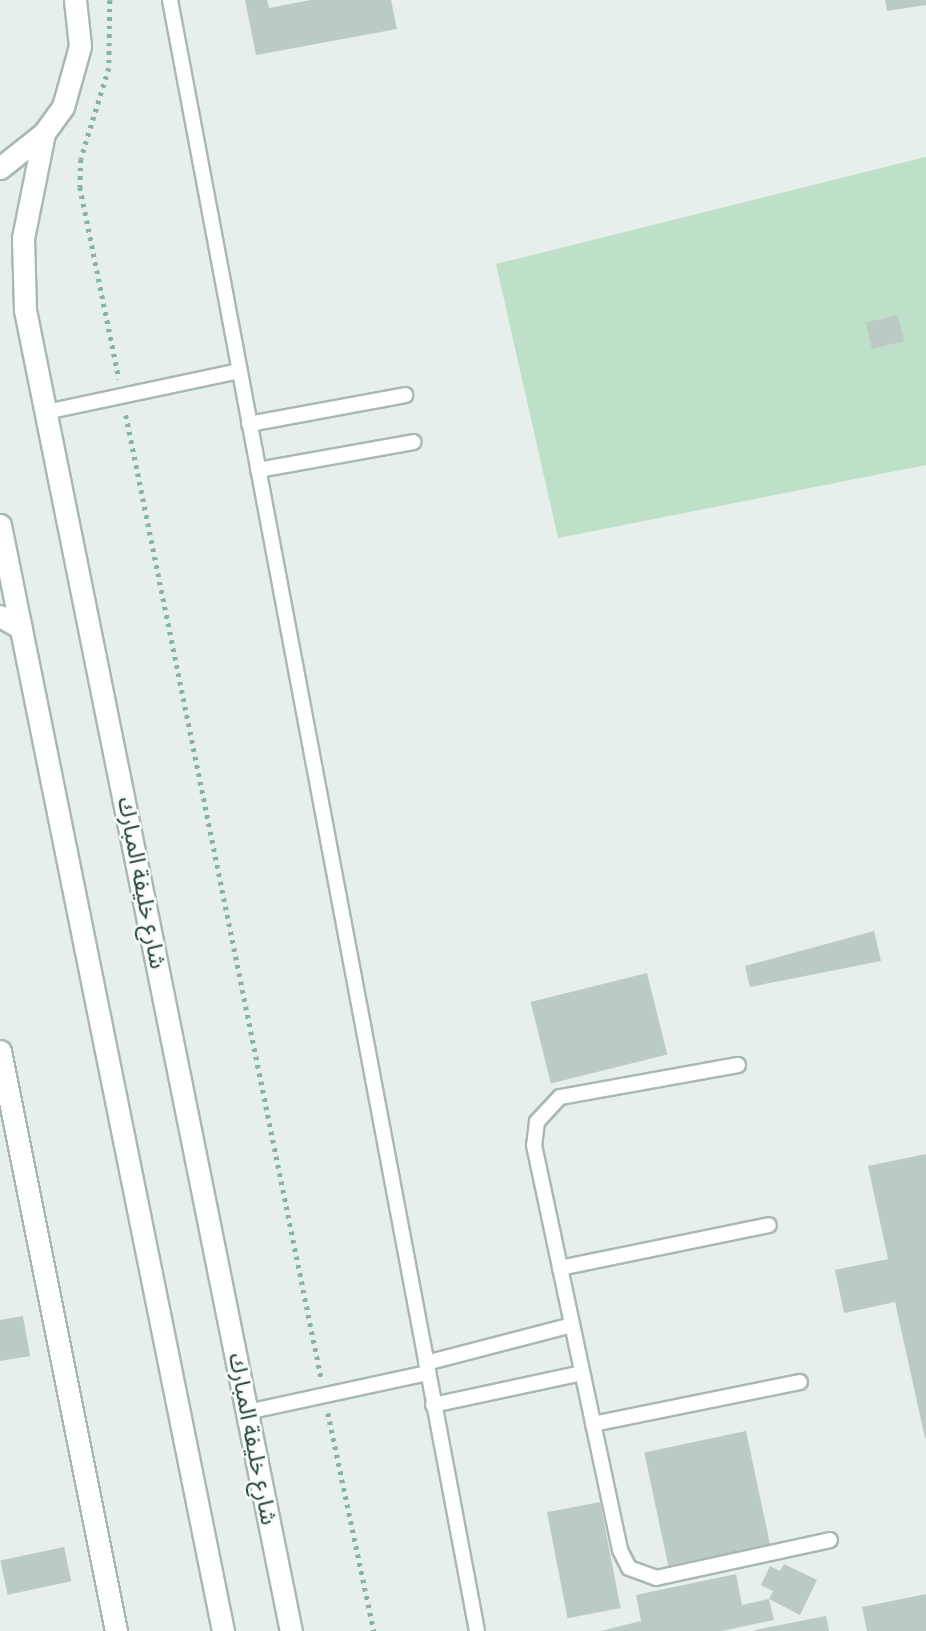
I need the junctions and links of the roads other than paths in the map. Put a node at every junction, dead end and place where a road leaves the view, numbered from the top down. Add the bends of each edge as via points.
1 (75, 0) edge
2 (170, 0) edge
3 (44, 133) junction
4 (0, 168) edge
5 (239, 371) junction
6 (405, 395) dead end
7 (46, 412) junction
8 (249, 424) junction
9 (414, 442) dead end
10 (258, 470) junction
11 (1, 532) edge
12 (0, 616) edge
13 (21, 628) junction
14 (0, 1051) edge
15 (738, 1065) dead end
16 (769, 1225) dead end
17 (560, 1268) junction
18 (572, 1325) junction
19 (427, 1368) junction
20 (582, 1373) junction
21 (800, 1382) dead end
22 (433, 1405) junction
23 (247, 1412) junction
24 (593, 1424) junction
25 (830, 1540) dead end
26 (116, 1631) edge
27 (223, 1631) edge
28 (291, 1631) edge
29 (477, 1631) edge

1 - 3 main road via 80,46 75,78
2 - 5 lane
3 - 4 main road
3 - 7 main road, شارع خليفة المبارك via 27,203 22,274
5 - 7 lane
5 - 8 lane
6 - 8 lane
7 - 23 main road, شارع خليفة المبارك
8 - 10 lane
9 - 10 lane
10 - 19 lane
11 - 13 main road
12 - 13 main road
13 - 27 main road
14 - 26 main road
15 - 17 lane via 571,1093 542,1112 534,1146
16 - 17 lane
17 - 18 lane
18 - 19 lane
18 - 20 lane
19 - 22 lane
19 - 23 lane
20 - 22 lane
20 - 24 lane
21 - 24 lane
22 - 29 lane
23 - 28 main road, شارع خليفة المبارك
24 - 25 lane via 620,1550 637,1574 656,1578

